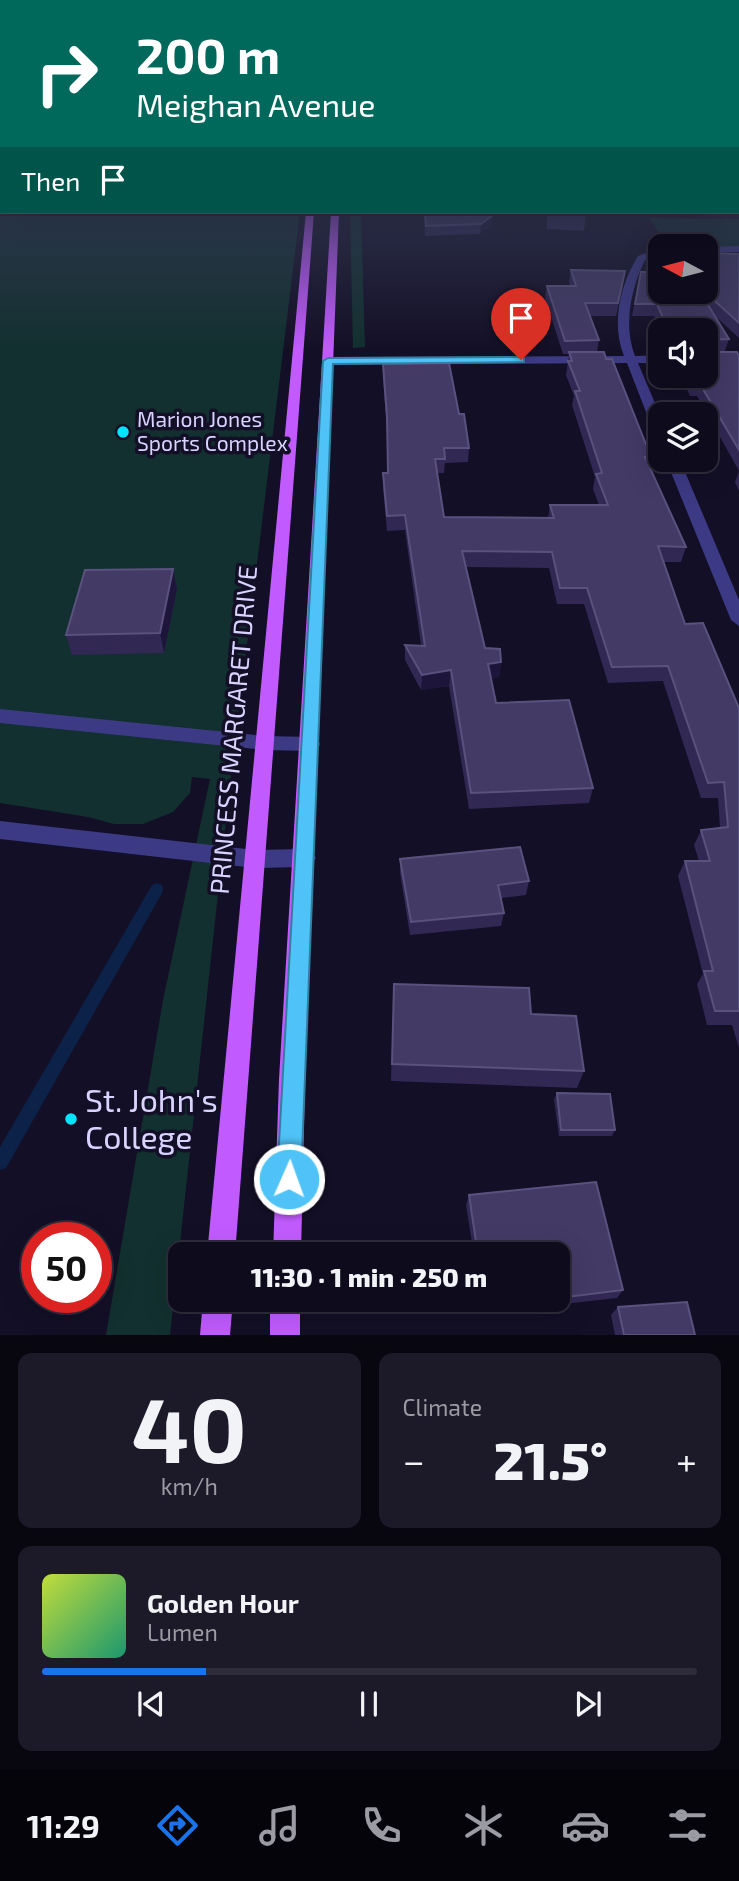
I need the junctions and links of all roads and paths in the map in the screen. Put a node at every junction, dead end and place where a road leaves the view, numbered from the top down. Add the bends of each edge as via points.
1 (309, 226) edge
2 (334, 226) edge
3 (718, 249) edge
4 (739, 249) edge
5 (648, 255) edge
6 (631, 359) junction
7 (648, 359) edge
8 (328, 361) junction
9 (649, 402) edge
10 (678, 472) edge
11 (739, 620) edge
12 (0, 716) edge
13 (265, 743) junction
14 (311, 744) junction
15 (0, 830) edge
16 (255, 859) junction
17 (305, 859) junction
18 (222, 1242) edge
19 (287, 1242) edge
20 (217, 1312) edge
21 (285, 1312) edge
22 (215, 1335) edge
23 (285, 1335) edge

1 - 13 main road, PRINCESS MARGARET DRIVE
2 - 8 main road
3 - 4 street
5 - 6 street via 641,258 629,282 622,337
6 - 7 street
6 - 8 street
6 - 9 street
8 - 14 main road
10 - 11 street
12 - 13 street
13 - 14 street
13 - 16 main road, PRINCESS MARGARET DRIVE
14 - 17 main road
15 - 16 street
16 - 17 street
16 - 18 main road, PRINCESS MARGARET DRIVE
17 - 19 main road
20 - 22 main road
21 - 23 main road

